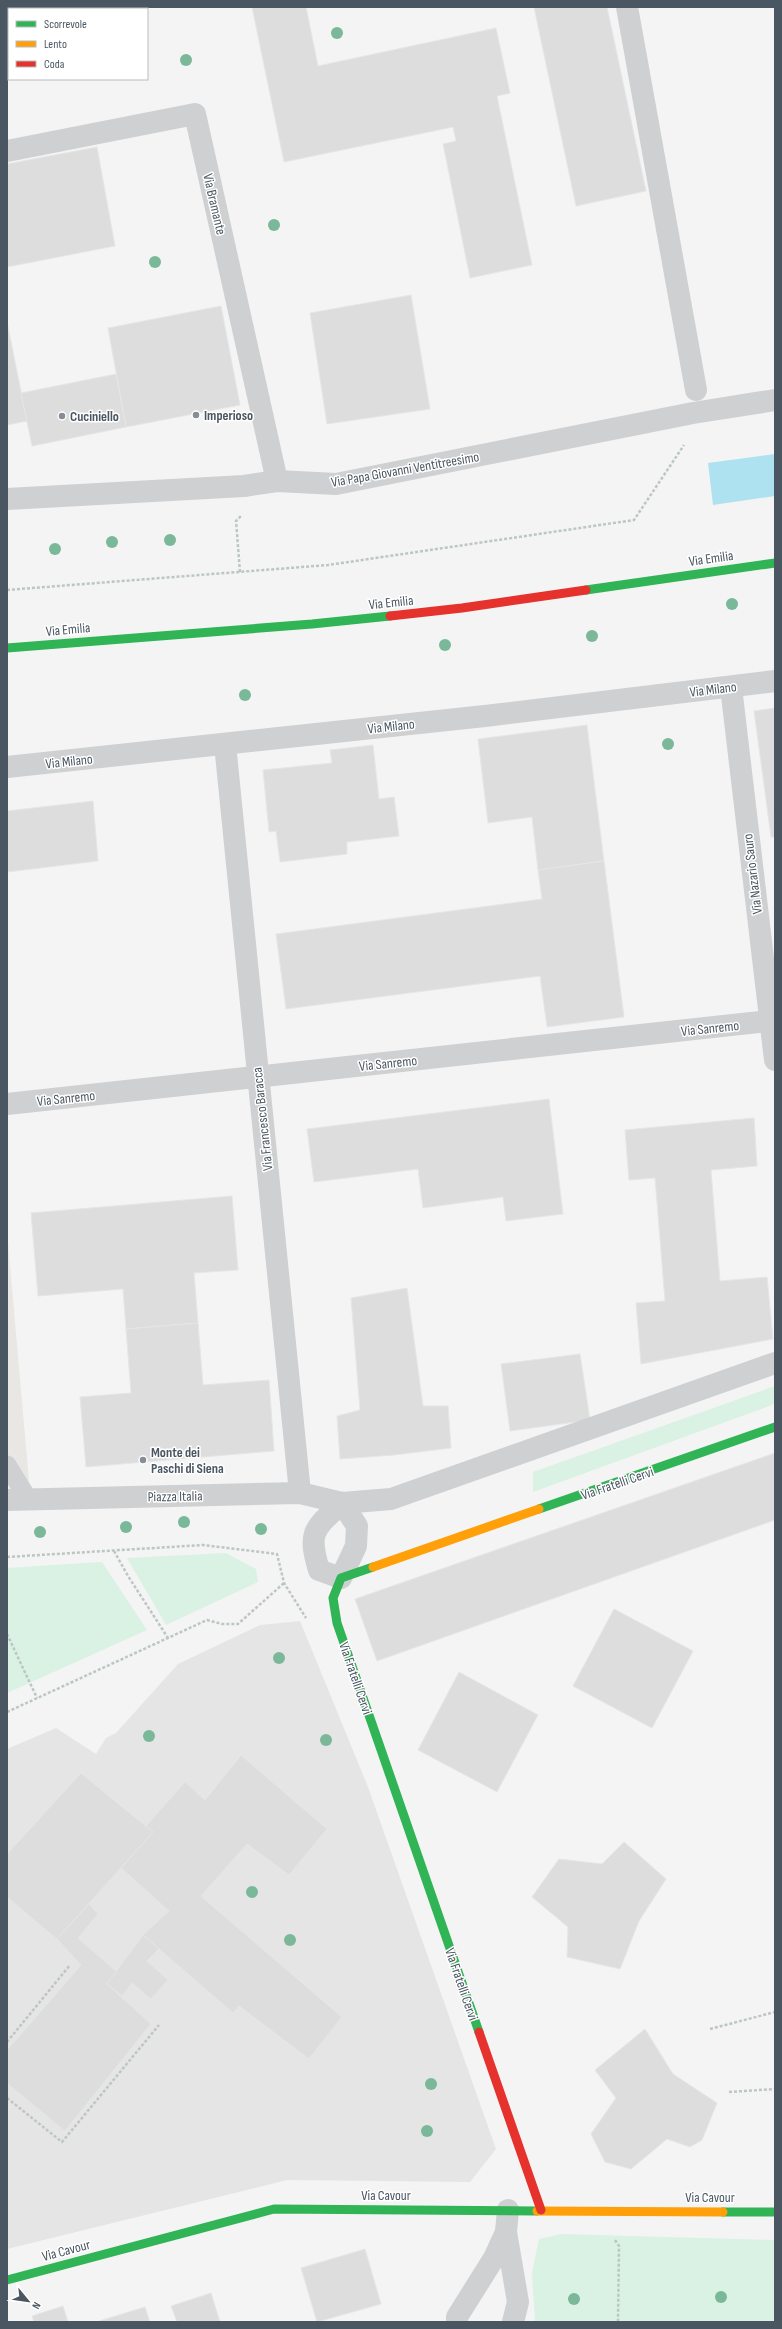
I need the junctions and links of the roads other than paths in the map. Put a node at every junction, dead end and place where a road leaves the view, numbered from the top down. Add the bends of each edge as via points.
1 (627, 7) edge
2 (7, 151) edge
3 (696, 390) dead end
4 (775, 400) edge
5 (277, 481) junction
6 (7, 499) edge
7 (775, 563) edge
8 (7, 648) edge
9 (775, 681) edge
10 (731, 687) junction
11 (225, 744) junction
12 (7, 768) edge
13 (769, 1021) junction
14 (775, 1060) edge
15 (258, 1077) junction
16 (7, 1104) edge
17 (775, 1363) edge
18 (775, 1427) edge
19 (7, 1465) edge
20 (300, 1493) junction
21 (28, 1499) junction
22 (7, 1500) edge
23 (342, 1503) junction
24 (341, 1578) junction
25 (508, 2210) junction
26 (541, 2210) junction
27 (775, 2212) edge
28 (506, 2232) junction
29 (7, 2280) edge
30 (457, 2322) edge
31 (513, 2322) edge

1 - 3 street
2 - 5 street, Via Bramante via 195,114
4 - 5 street, Via Papa Giovanni Ventitreesimo via 693,413 336,484
5 - 6 street, Via Papa Giovanni Ventitreesimo via 244,486
7 - 8 street, Via Emilia via 454,609 312,624
9 - 10 street, Via Milano
10 - 11 street, Via Milano
10 - 13 street, Via Nazario Sauro
11 - 12 street, Via Milano
11 - 15 street, Via Francesco Baracca
13 - 14 street, Via Nazario Sauro
13 - 15 street, Via Sanremo
15 - 16 street, Via Sanremo
15 - 20 street, Via Francesco Baracca
17 - 23 street via 391,1499
18 - 24 street, Via Fratelli Cervi
19 - 21 lane
20 - 21 street, Piazza Italia
20 - 23 street, Piazza Italia
21 - 22 street, Piazza Italia
23 - 24 street via 357,1526 356,1546
23 - 24 street via 317,1526 312,1549 319,1570
24 - 26 street, Via Fratelli Cervi via 333,1598 337,1623
25 - 26 street, Via Cavour
25 - 28 street
25 - 29 street, Via Cavour via 274,2209
26 - 27 street, Via Cavour
28 - 30 street via 494,2258 457,2317
28 - 31 street via 518,2302

